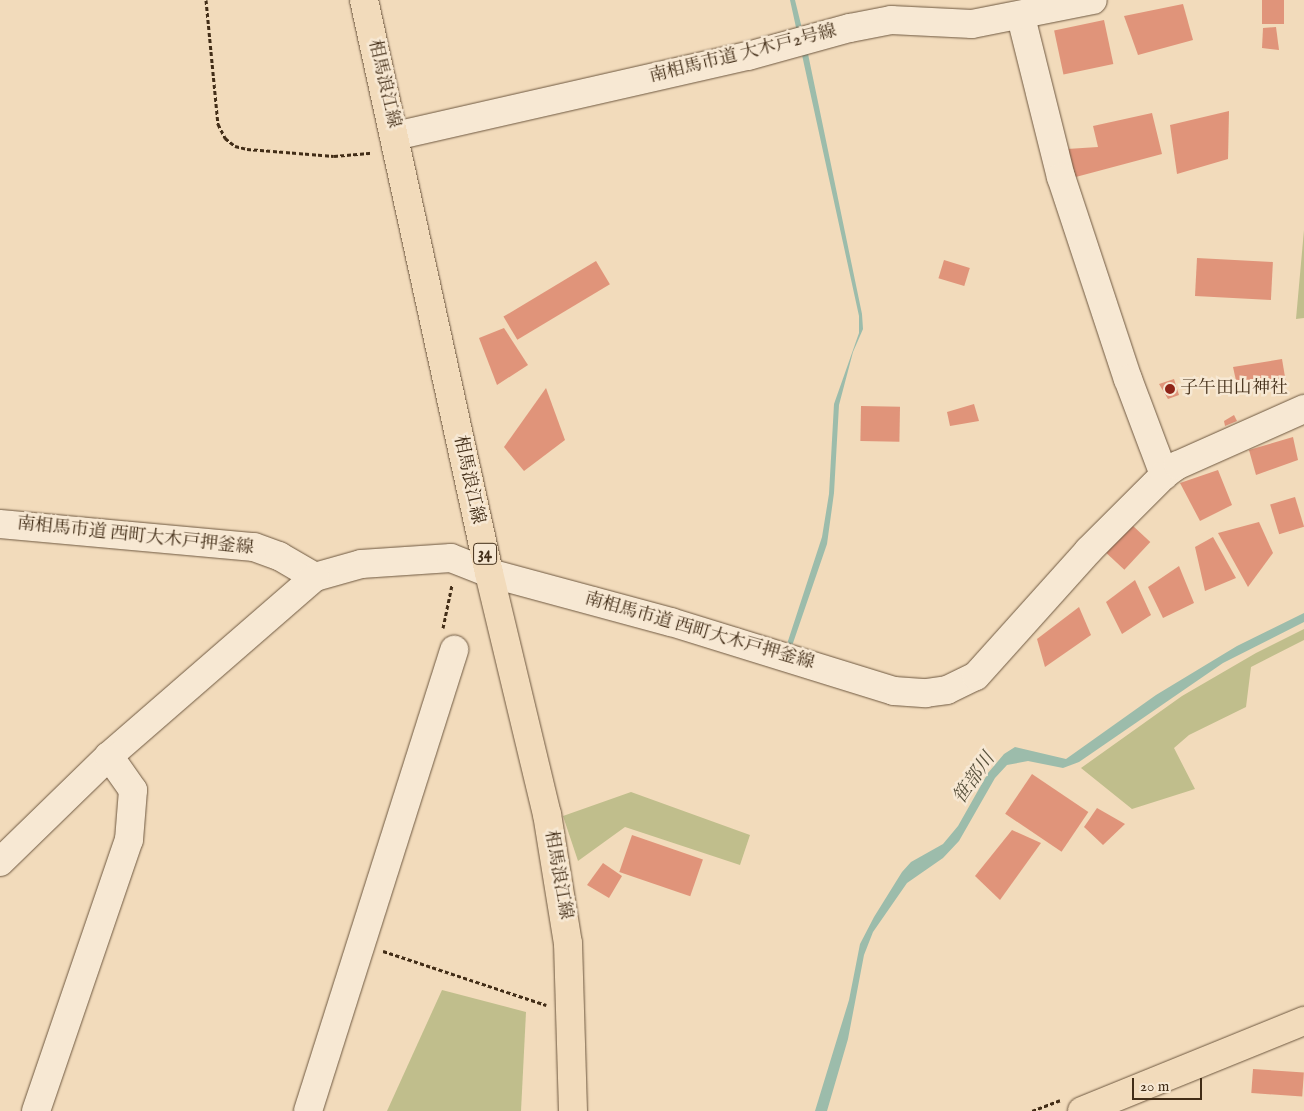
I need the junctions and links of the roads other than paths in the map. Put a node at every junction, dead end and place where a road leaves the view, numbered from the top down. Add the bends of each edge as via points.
1 (364, 0) edge
2 (1093, 0) edge
3 (1021, 17) junction
4 (396, 143) junction
5 (1304, 409) edge
6 (1164, 474) junction
7 (0, 524) edge
8 (489, 574) junction
9 (315, 577) junction
10 (448, 643) road end
11 (109, 756) junction
12 (0, 862) edge
13 (1304, 1021) edge
14 (36, 1111) edge
15 (308, 1111) edge
16 (573, 1111) edge
17 (1082, 1111) edge

1 - 4 main road, 相馬浪江線 / 34
2 - 3 street, 南相馬市道 大木戸2号線
3 - 4 street, 南相馬市道 大木戸2号線 via 972,24 891,20 850,28
3 - 6 street via 1061,176 1128,379
4 - 8 main road, 相馬浪江線 / 34
5 - 6 street, 南相馬市道 西町大木戸押釜線
6 - 8 street, 南相馬市道 西町大木戸押釜線 via 1088,551 988,665 962,685 947,690 894,692 672,622
7 - 9 street, 南相馬市道 西町大木戸押釜線 via 254,547 279,556
8 - 9 street, 南相馬市道 西町大木戸押釜線 via 451,558 361,564
8 - 16 main road, 相馬浪江線 / 34 via 546,814 568,942
9 - 11 street
10 - 15 street via 362,944
11 - 12 street
11 - 14 street via 133,790 129,840
13 - 17 main road

